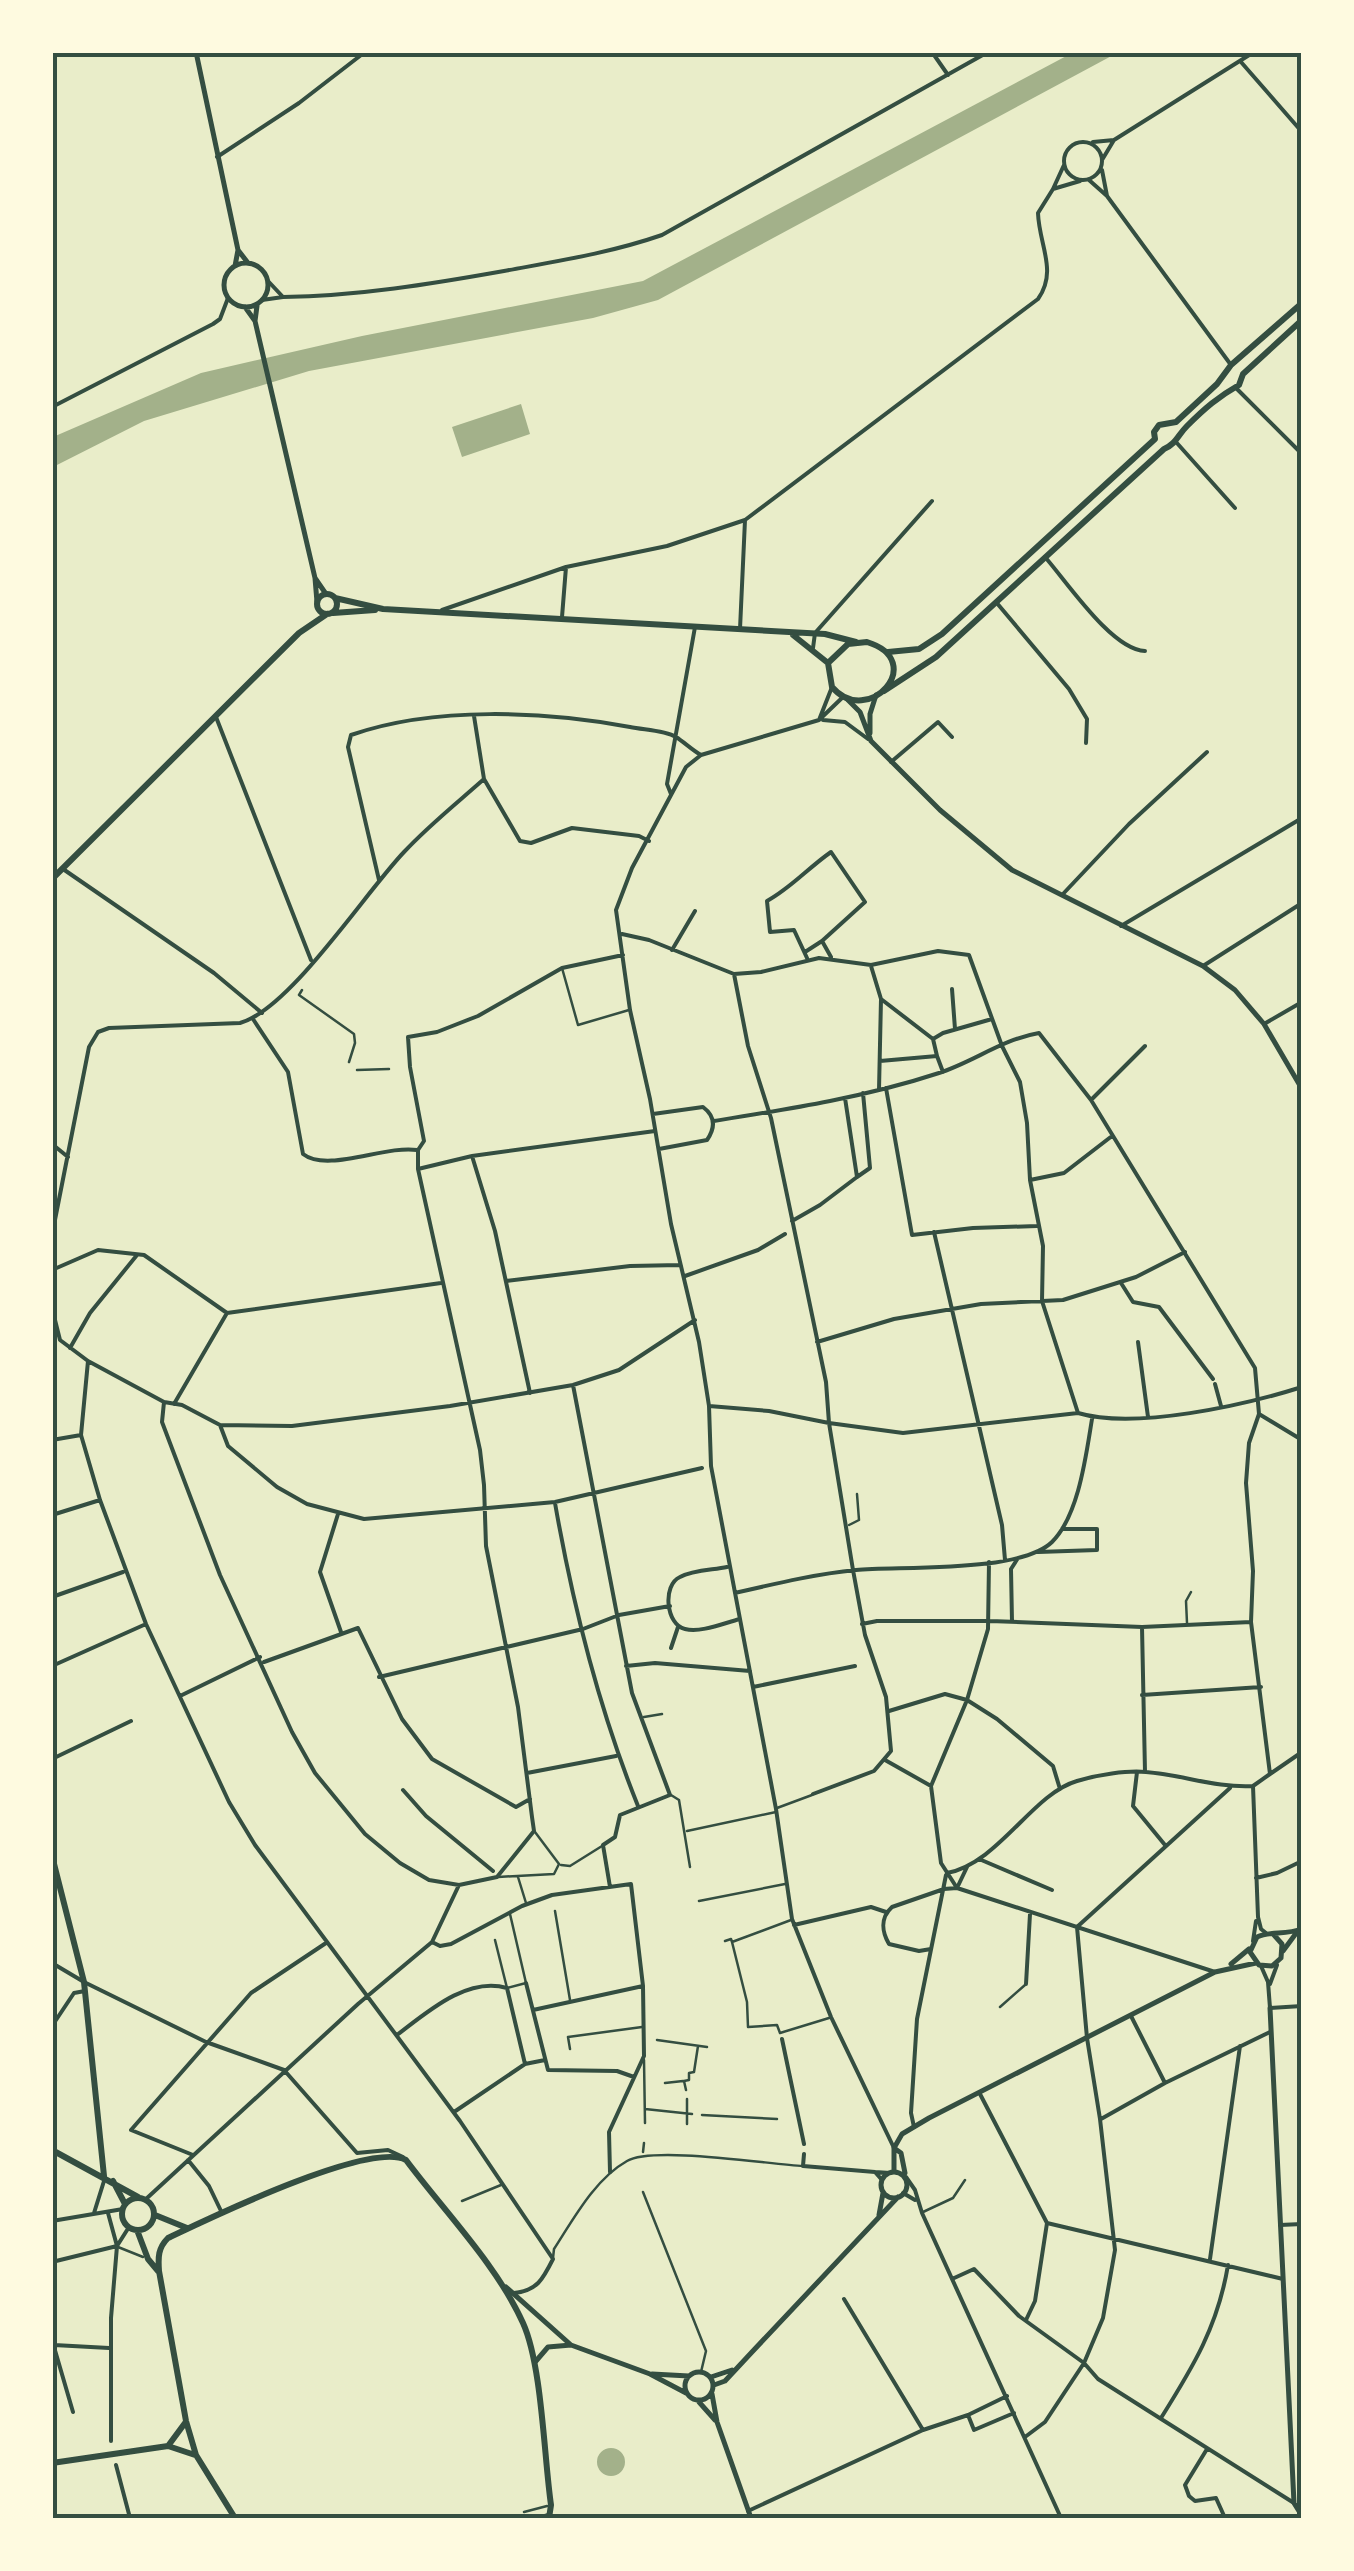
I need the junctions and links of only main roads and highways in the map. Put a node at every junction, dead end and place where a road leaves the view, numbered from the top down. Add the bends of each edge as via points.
1 (1302, 304) edge
2 (1302, 320) edge
3 (1231, 364) junction
4 (1242, 374) junction
5 (1154, 440) junction
6 (1164, 450) junction
7 (330, 596) junction
8 (318, 605) junction
9 (384, 609) junction
10 (329, 614) junction
11 (302, 630) junction
12 (788, 632) junction
13 (856, 642) junction
14 (888, 652) junction
15 (828, 663) junction
16 (880, 693) junction
17 (52, 879) edge
18 (52, 1856) edge
19 (52, 2150) edge
20 (108, 2178) junction
21 (142, 2198) junction
22 (124, 2206) junction
23 (155, 2216) junction
24 (188, 2228) junction
25 (133, 2229) junction
26 (158, 2272) junction
27 (186, 2422) junction
28 (168, 2446) junction
29 (196, 2455) junction
30 (52, 2463) edge
31 (550, 2513) edge
32 (236, 2518) edge

1 - 3 main road
2 - 4 main road
3 - 4 main road
3 - 5 main road via 1176,422 1156,428
4 - 6 main road via 1236,388
5 - 6 main road
5 - 14 main road via 942,634 919,649
6 - 16 main road via 936,657
7 - 8 main road
7 - 9 main road
7 - 10 main road via 337,606
8 - 10 main road
8 - 11 main road
9 - 10 main road
9 - 12 main road
10 - 11 main road
11 - 17 main road
12 - 13 main road
12 - 15 main road
13 - 14 main road
13 - 15 main road
14 - 16 main road via 894,672
15 - 16 main road via 832,687 845,698 867,700
18 - 20 main road via 84,1987
19 - 20 main road
20 - 21 main road
20 - 22 main road
21 - 22 main road
21 - 23 main road
22 - 25 main road via 122,2219
23 - 24 main road
23 - 25 main road via 147,2228
24 - 26 main road via 162,2244
24 - 31 main road via 352,2162 402,2157 501,2284 524,2326
25 - 26 main road
26 - 27 main road
27 - 28 main road
27 - 29 main road
28 - 29 main road
28 - 30 main road
29 - 32 main road

